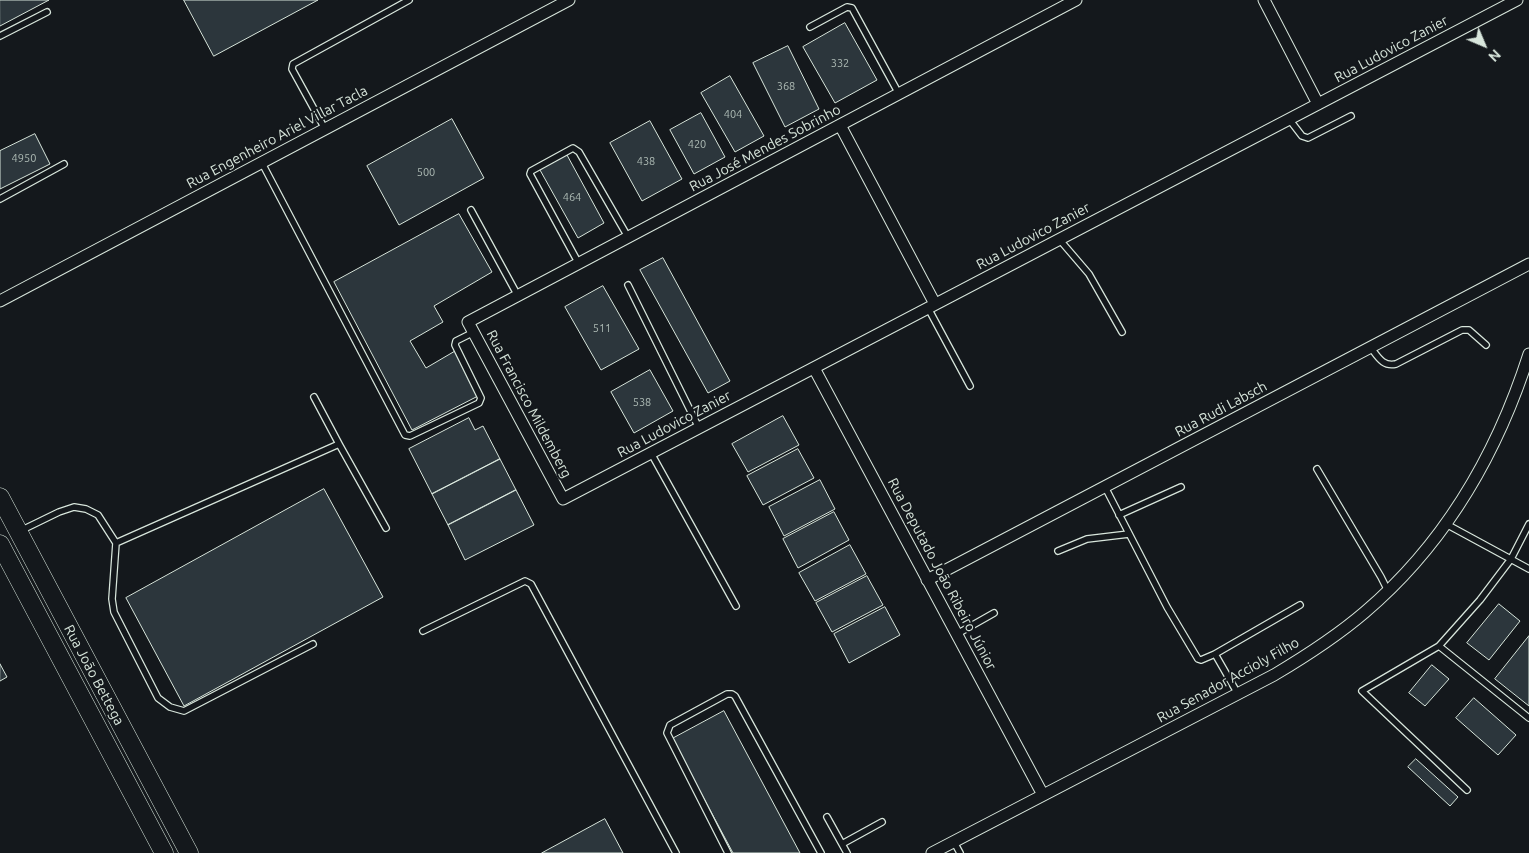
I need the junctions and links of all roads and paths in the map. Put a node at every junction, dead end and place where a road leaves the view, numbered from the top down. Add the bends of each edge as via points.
1 (409, 0) edge
2 (568, 0) edge
3 (1076, 0) edge
4 (1264, 0) edge
5 (1517, 0) edge
6 (47, 12) dead end
7 (810, 27) dead end
8 (0, 36) edge
9 (899, 94) junction
10 (1318, 104) junction
11 (1351, 116) dead end
12 (1289, 119) junction
13 (840, 125) junction
14 (325, 129) junction
15 (262, 162) junction
16 (64, 164) dead end
17 (0, 199) edge
18 (471, 210) dead end
19 (628, 238) junction
20 (1059, 239) junction
21 (579, 264) junction
22 (1529, 264) edge
23 (628, 285) dead end
24 (518, 296) junction
25 (0, 301) edge
26 (931, 306) junction
27 (471, 327) junction
28 (1122, 332) dead end
29 (1486, 344) dead end
30 (1370, 348) junction
31 (1529, 354) edge
32 (814, 368) junction
33 (970, 386) dead end
34 (314, 397) dead end
35 (700, 428) junction
36 (339, 444) junction
37 (651, 453) junction
38 (1317, 469) dead end
39 (1180, 486) dead end
40 (1105, 487) junction
41 (0, 497) edge
42 (562, 499) joint
43 (1119, 515) junction
44 (1446, 524) junction
45 (1529, 524) edge
46 (386, 528) dead end
47 (18, 532) junction
48 (1129, 534) junction
49 (0, 544) edge
50 (116, 544) junction
51 (1058, 551) dead end
52 (1511, 559) junction
53 (1529, 569) edge
54 (927, 580) junction
55 (1388, 591) junction
56 (1300, 604) dead end
57 (736, 606) dead end
58 (994, 613) dead end
59 (423, 631) dead end
60 (957, 634) junction
61 (313, 644) dead end
62 (1440, 646) junction
63 (1215, 654) junction
64 (1238, 694) junction
65 (1529, 718) edge
66 (138, 757) junction
67 (118, 768) junction
68 (151, 781) junction
69 (1467, 790) dead end
70 (132, 792) junction
71 (1043, 795) junction
72 (827, 817) dead end
73 (882, 822) dead end
74 (954, 842) junction
75 (842, 844) junction
76 (164, 853) edge
77 (189, 853) edge
78 (676, 853) edge
79 (728, 853) edge
80 (821, 853) edge
81 (847, 853) edge
82 (932, 853) edge
83 (960, 853) edge

1 - 14 lane via 294,64 292,69
2 - 14 street, Rua Engenheiro Ariel Villar Tacla
3 - 9 street, Rua José Mendes Sobrinho
4 - 10 street
5 - 10 street, Rua Ludovico Zanier
6 - 8 lane
7 - 9 lane via 847,7 852,8
9 - 13 street, Rua José Mendes Sobrinho
10 - 12 street, Rua Ludovico Zanier
11 - 12 lane via 1308,138 1302,136
12 - 20 street, Rua Ludovico Zanier
13 - 19 street, Rua José Mendes Sobrinho
13 - 26 street
14 - 15 street, Rua Engenheiro Ariel Villar Tacla
15 - 25 street, Rua Engenheiro Ariel Villar Tacla
15 - 27 lane via 405,435 410,436 479,403 481,398 455,345
16 - 17 lane
18 - 24 lane
19 - 21 street, Rua José Mendes Sobrinho
19 - 21 lane via 579,152 573,148 531,170 530,174
20 - 26 street, Rua Ludovico Zanier
20 - 28 lane via 1089,274
21 - 24 street, Rua José Mendes Sobrinho
22 - 30 street, Rua Rudi Labsch
23 - 35 lane
24 - 27 street, Rua José Mendes Sobrinho
26 - 32 street, Rua Ludovico Zanier
26 - 33 lane
27 - 42 street, Rua Francisco Mildemberg
29 - 30 lane via 1469,330 1462,330 1390,365 1383,363
30 - 40 street, Rua Rudi Labsch
31 - 44 street, Rua Senador Accioly Filho via 1498,436 1481,470
32 - 35 street, Rua Ludovico Zanier
32 - 54 street, Rua Deputado João Ribeiro Júnior
34 - 36 lane
35 - 37 street, Rua Ludovico Zanier
36 - 46 lane
36 - 50 lane
37 - 42 street, Rua Ludovico Zanier
37 - 57 lane
38 - 55 lane
39 - 43 lane
40 - 43 lane
40 - 54 street, Rua Rudi Labsch
41 - 47 main road, Rua João Bettega
43 - 48 lane
44 - 52 lane
44 - 55 street, Rua Senador Accioly Filho via 1426,551
45 - 52 lane
47 - 50 lane via 74,507 98,515
47 - 66 main road, Rua João Bettega
48 - 51 lane via 1087,539
48 - 63 lane via 1198,659
49 - 67 main road, Rua João Bettega
50 - 61 lane via 114,612 158,698 170,707 184,711
52 - 53 lane
52 - 62 lane
54 - 60 street, Rua Deputado João Ribeiro Júnior
55 - 64 street, Rua Senador Accioly Filho via 1305,656
56 - 63 lane
58 - 60 lane
59 - 78 lane via 525,582 531,584
60 - 71 street, Rua Deputado João Ribeiro Júnior
62 - 65 lane
62 - 69 lane via 1362,691
63 - 64 lane
64 - 71 street, Rua Senador Accioly Filho
66 - 67 main road
66 - 68 main road, Rua João Bettega
67 - 70 main road, Rua João Bettega
68 - 70 main road
68 - 77 main road, Rua João Bettega
70 - 76 main road, Rua João Bettega
71 - 74 street, Rua Senador Accioly Filho
72 - 75 lane
73 - 75 lane
74 - 82 street, Rua Senador Accioly Filho
74 - 83 lane
75 - 81 lane
79 - 80 lane via 667,733 670,725 727,694 736,696

